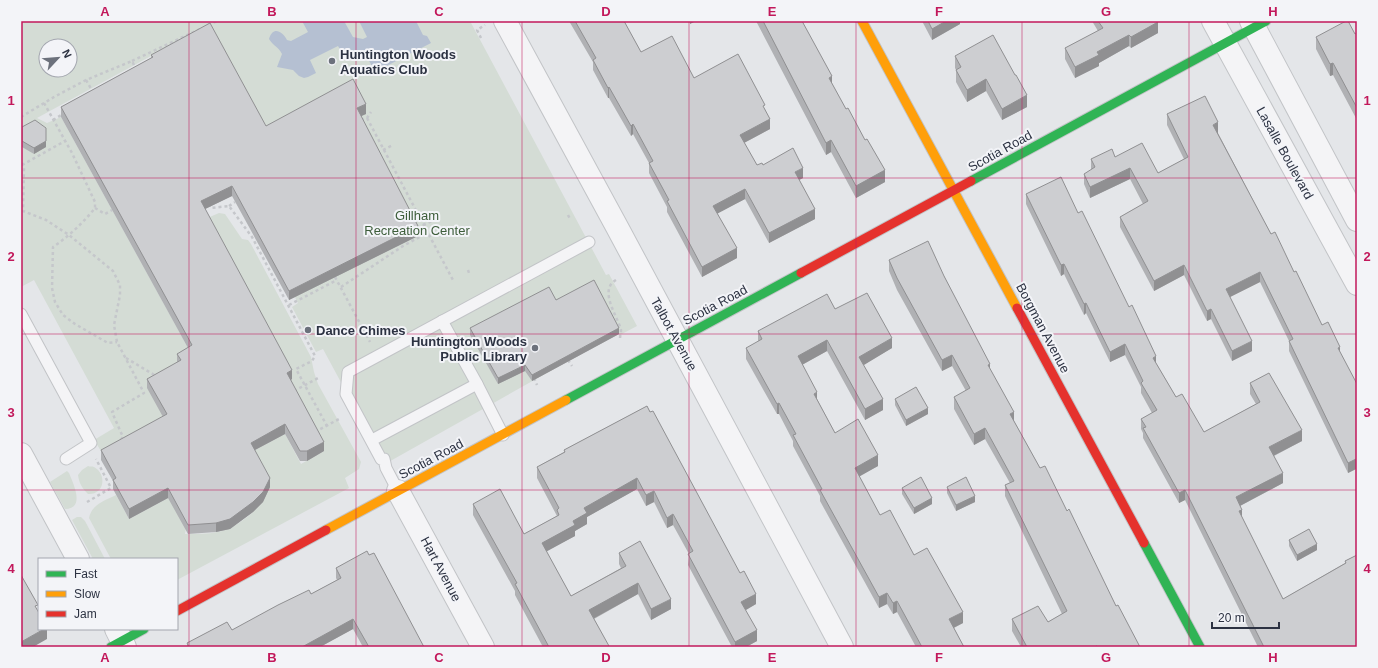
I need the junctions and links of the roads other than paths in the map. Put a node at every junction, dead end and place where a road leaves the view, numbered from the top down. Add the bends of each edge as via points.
1 (505, 21) edge
2 (862, 21) edge
3 (1213, 21) edge
4 (1257, 23) edge
5 (1224, 43) junction
6 (954, 191) junction
7 (1357, 220) edge
8 (589, 242) dead end
9 (1357, 284) edge
10 (21, 314) edge
11 (442, 321) junction
12 (677, 340) junction
13 (477, 384) junction
14 (503, 435) junction
15 (372, 440) junction
16 (21, 454) edge
17 (66, 459) dead end
18 (398, 491) junction
19 (77, 558) edge
20 (178, 610) edge
21 (142, 630) edge
22 (118, 641) edge
23 (483, 647) edge
24 (842, 647) edge
25 (1200, 647) edge

1 - 12 street, Talbot Avenue
2 - 6 street, Borgman Avenue
3 - 5 street, Lasalle Boulevard
4 - 5 street, Scotia Road
4 - 7 street
5 - 6 street, Scotia Road
5 - 9 street, Lasalle Boulevard
6 - 12 street, Scotia Road
6 - 25 street, Borgman Avenue
8 - 11 lane
10 - 17 lane via 91,443
11 - 13 lane
11 - 15 lane via 348,372 346,394
12 - 14 street, Scotia Road
12 - 24 street, Talbot Avenue
13 - 14 lane
13 - 15 lane
14 - 18 street, Scotia Road
15 - 18 lane via 381,459 384,459
16 - 19 street
18 - 20 street, Scotia Road
18 - 23 street, Hart Avenue
21 - 22 street

